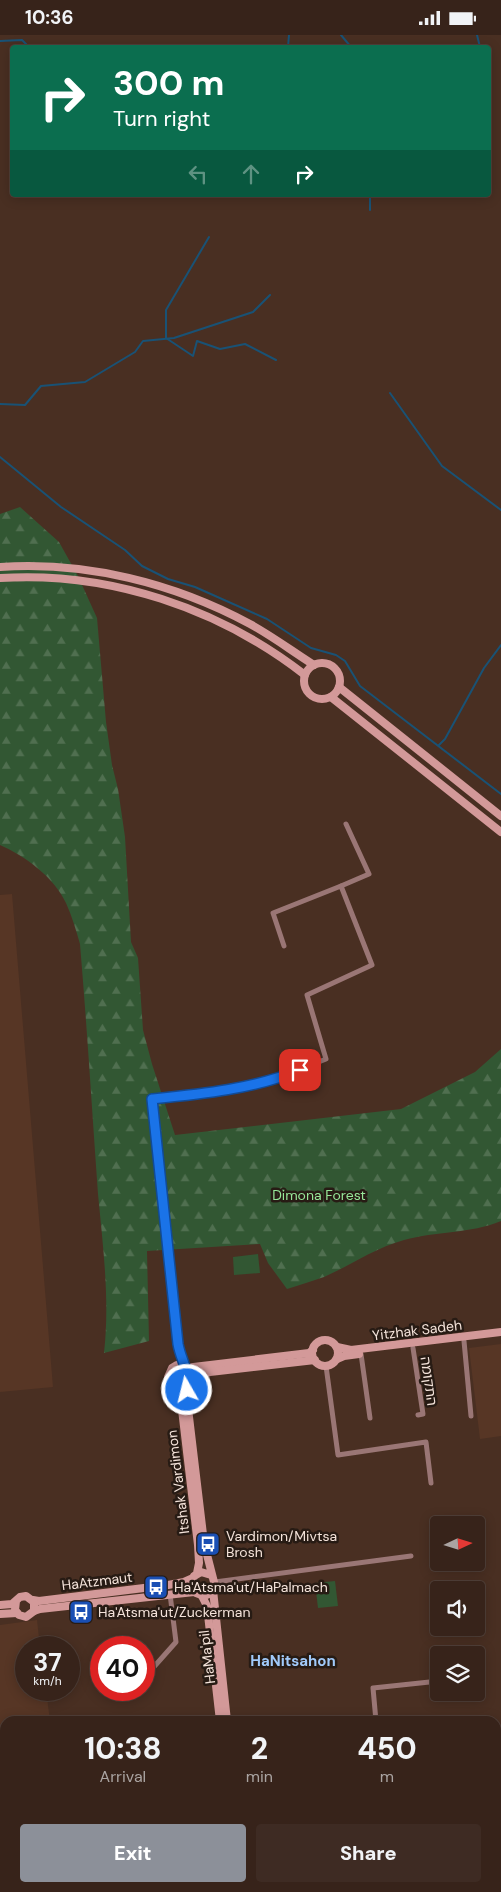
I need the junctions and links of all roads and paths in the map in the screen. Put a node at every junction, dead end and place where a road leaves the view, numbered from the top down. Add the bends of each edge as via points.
1 (0, 567) edge
2 (0, 579) edge
3 (314, 665) junction
4 (305, 675) junction
5 (339, 687) junction
6 (331, 697) junction
7 (501, 816) edge
8 (346, 824) dead end
9 (501, 832) edge
10 (341, 886) junction
11 (284, 946) dead end
12 (501, 1332) edge
13 (501, 1337) edge
14 (464, 1341) junction
15 (337, 1347) junction
16 (413, 1347) junction
17 (313, 1350) junction
18 (361, 1354) junction
19 (337, 1359) junction
20 (315, 1360) junction
21 (326, 1366) junction
22 (182, 1367) junction
23 (189, 1383) junction
24 (176, 1389) junction
25 (418, 1415) dead end
26 (471, 1416) dead end
27 (370, 1417) dead end
28 (431, 1483) dead end
29 (411, 1556) dead end
30 (195, 1575) junction
31 (213, 1578) junction
32 (213, 1590) junction
33 (194, 1592) junction
34 (170, 1594) junction
35 (202, 1596) junction
36 (33, 1600) junction
37 (16, 1601) junction
38 (0, 1605) edge
39 (34, 1611) junction
40 (17, 1613) junction
41 (0, 1614) edge
42 (155, 1666) edge
43 (430, 1682) edge
44 (219, 1716) edge
45 (226, 1716) edge
46 (376, 1716) edge

1 - 3 street via 74,568 153,584 243,620
2 - 4 street via 73,580 127,589 163,600 245,634
3 - 4 street
3 - 5 street via 326,663 336,670
4 - 6 street via 304,686 310,695 320,699
5 - 6 street
5 - 7 street
6 - 9 street
8 - 10 street via 369,874
10 - 11 street via 273,913
10 - 22 street via 372,965 307,995 326,1059 287,1075 224,1091 152,1099
12 - 15 street, Yitzhak Sadeh via 351,1350
13 - 14 street, Yitzhak Sadeh
14 - 16 street, Yitzhak Sadeh
14 - 26 street
15 - 17 street via 322,1340
15 - 19 street
16 - 18 street, Yitzhak Sadeh
16 - 25 street, התקומה via 423,1414
17 - 20 street
17 - 22 street
18 - 19 street, Yitzhak Sadeh
18 - 27 street
19 - 21 street
20 - 21 street
20 - 23 street via 210,1372 197,1375
21 - 28 street via 338,1455 426,1442
22 - 23 street via 188,1371
22 - 24 street via 170,1370 168,1377
23 - 24 street via 184,1389
23 - 31 street, Itshak Vardimon via 187,1400 204,1543
24 - 30 street, Itshak Vardimon via 181,1401 198,1545
29 - 31 street
30 - 31 street via 205,1572
30 - 33 street via 191,1587
30 - 36 street, HaAtzmaut via 184,1582 168,1585
31 - 32 street
32 - 35 street
32 - 45 street, HaMa'pil
33 - 34 street, HaAtzmaut
33 - 35 street
34 - 39 street, HaAtzmaut
34 - 42 street via 176,1642
35 - 44 street, HaMa'pil via 207,1606
36 - 37 street via 23,1596
36 - 39 street
37 - 38 street
37 - 40 street
39 - 40 street via 26,1617
40 - 41 street
43 - 46 street via 373,1688

